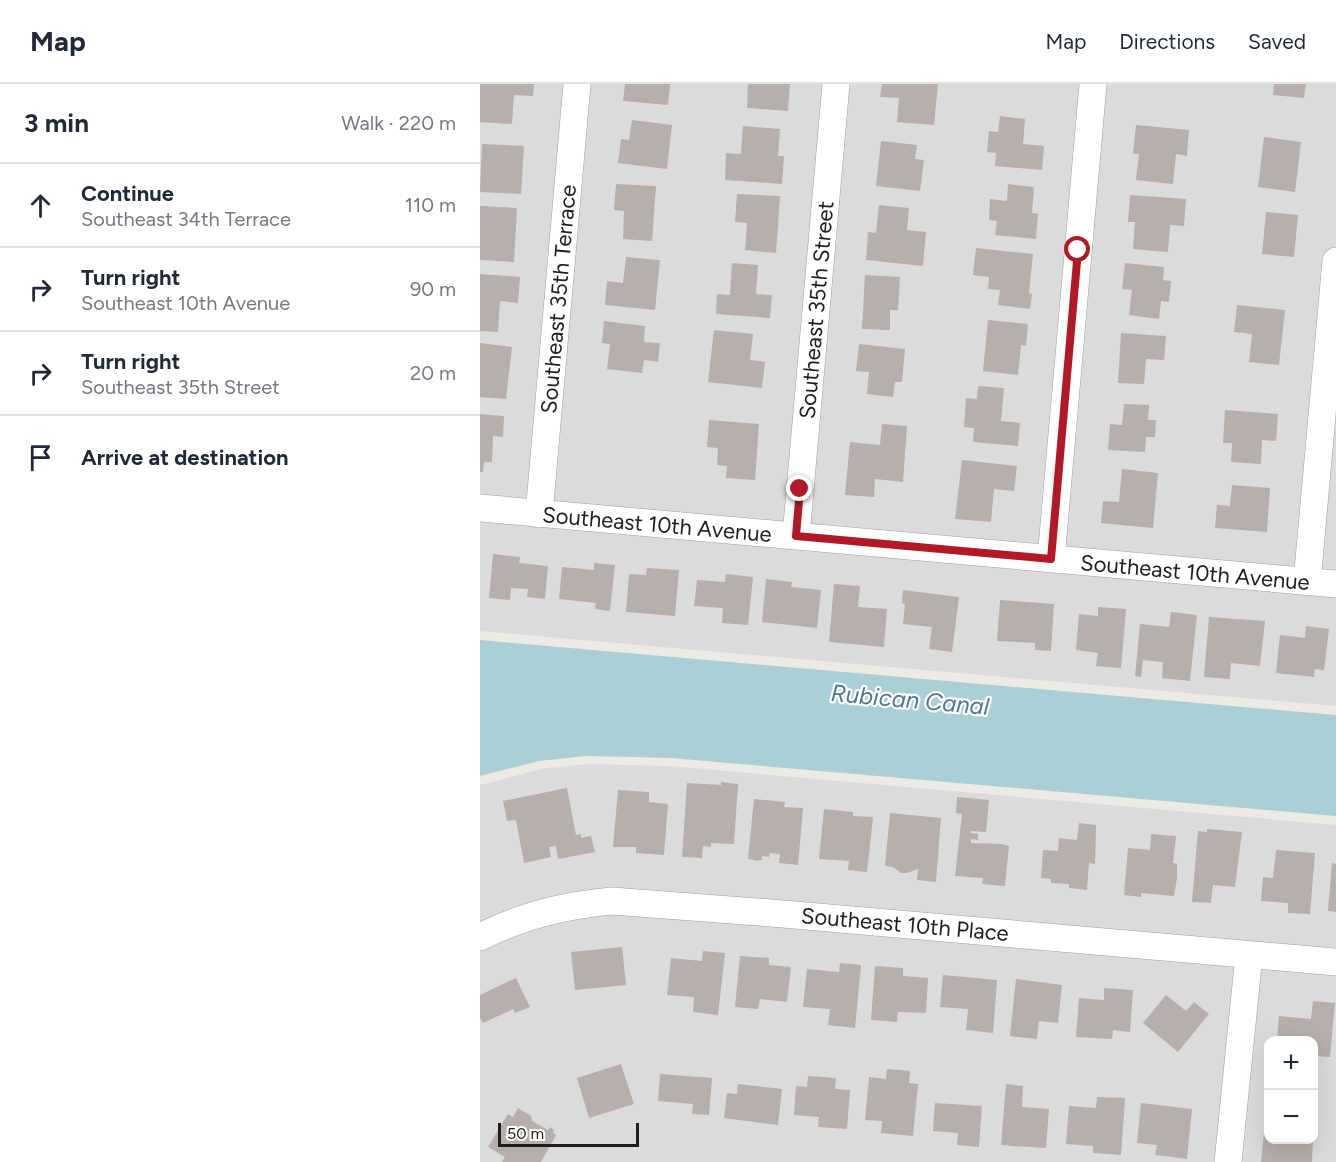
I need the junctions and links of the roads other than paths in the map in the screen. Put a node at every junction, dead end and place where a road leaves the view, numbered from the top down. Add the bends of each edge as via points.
1 (577, 84) edge
2 (836, 84) edge
3 (1093, 84) edge
4 (1336, 261) edge
5 (480, 508) edge
6 (539, 514) junction
7 (796, 536) junction
8 (1051, 559) junction
9 (1306, 582) junction
10 (1336, 584) edge
11 (480, 937) edge
12 (1249, 955) junction
13 (1336, 962) edge
14 (1228, 1162) edge

1 - 6 street, Southeast 35th Terrace
2 - 7 street, Southeast 35th Street
3 - 8 street
4 - 9 street
5 - 6 street, Southeast 10th Avenue
6 - 7 street, Southeast 10th Avenue
7 - 8 street, Southeast 10th Avenue
8 - 9 street, Southeast 10th Avenue
9 - 10 street, Southeast 10th Avenue
11 - 12 street, Southeast 10th Place via 534,915 612,901
12 - 13 street, Southeast 10th Place
12 - 14 street

